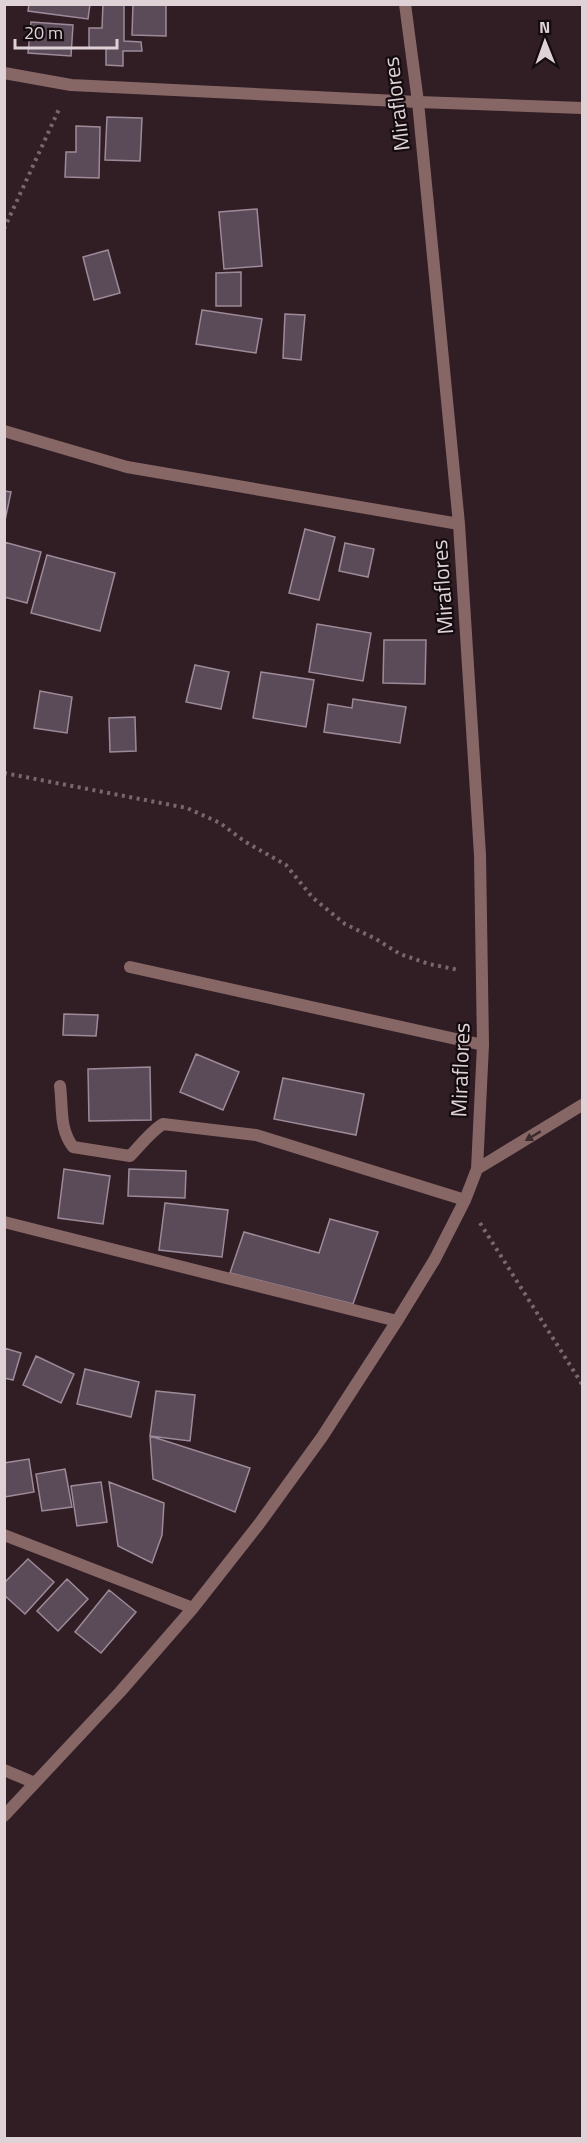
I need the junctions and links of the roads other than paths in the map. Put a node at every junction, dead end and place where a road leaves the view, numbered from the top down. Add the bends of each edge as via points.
1 (405, 4) edge
2 (4, 73) edge
3 (418, 102) junction
4 (582, 108) edge
5 (4, 430) edge
6 (459, 524) junction
7 (130, 967) dead end
8 (483, 1045) junction
9 (60, 1086) dead end
10 (582, 1105) edge
11 (477, 1169) junction
12 (465, 1200) junction
13 (4, 1222) edge
14 (397, 1322) junction
15 (4, 1535) edge
16 (193, 1608) junction
17 (4, 1770) edge
18 (35, 1784) junction
19 (4, 1816) edge

1 - 3 street, Miraflores
2 - 3 street via 71,85
3 - 4 street
3 - 6 street, Miraflores
5 - 6 street via 127,467
6 - 8 street, Miraflores via 480,855
7 - 8 street
8 - 11 street, Miraflores
9 - 12 street via 61,1119 73,1147 130,1156 163,1124 256,1135
10 -> 11 street
11 - 12 street, Miraflores
12 - 14 street, Miraflores
13 - 14 street
14 - 16 street, Miraflores via 322,1437
15 - 16 street
16 - 18 street, Miraflores
17 - 18 street
18 - 19 street, Miraflores

